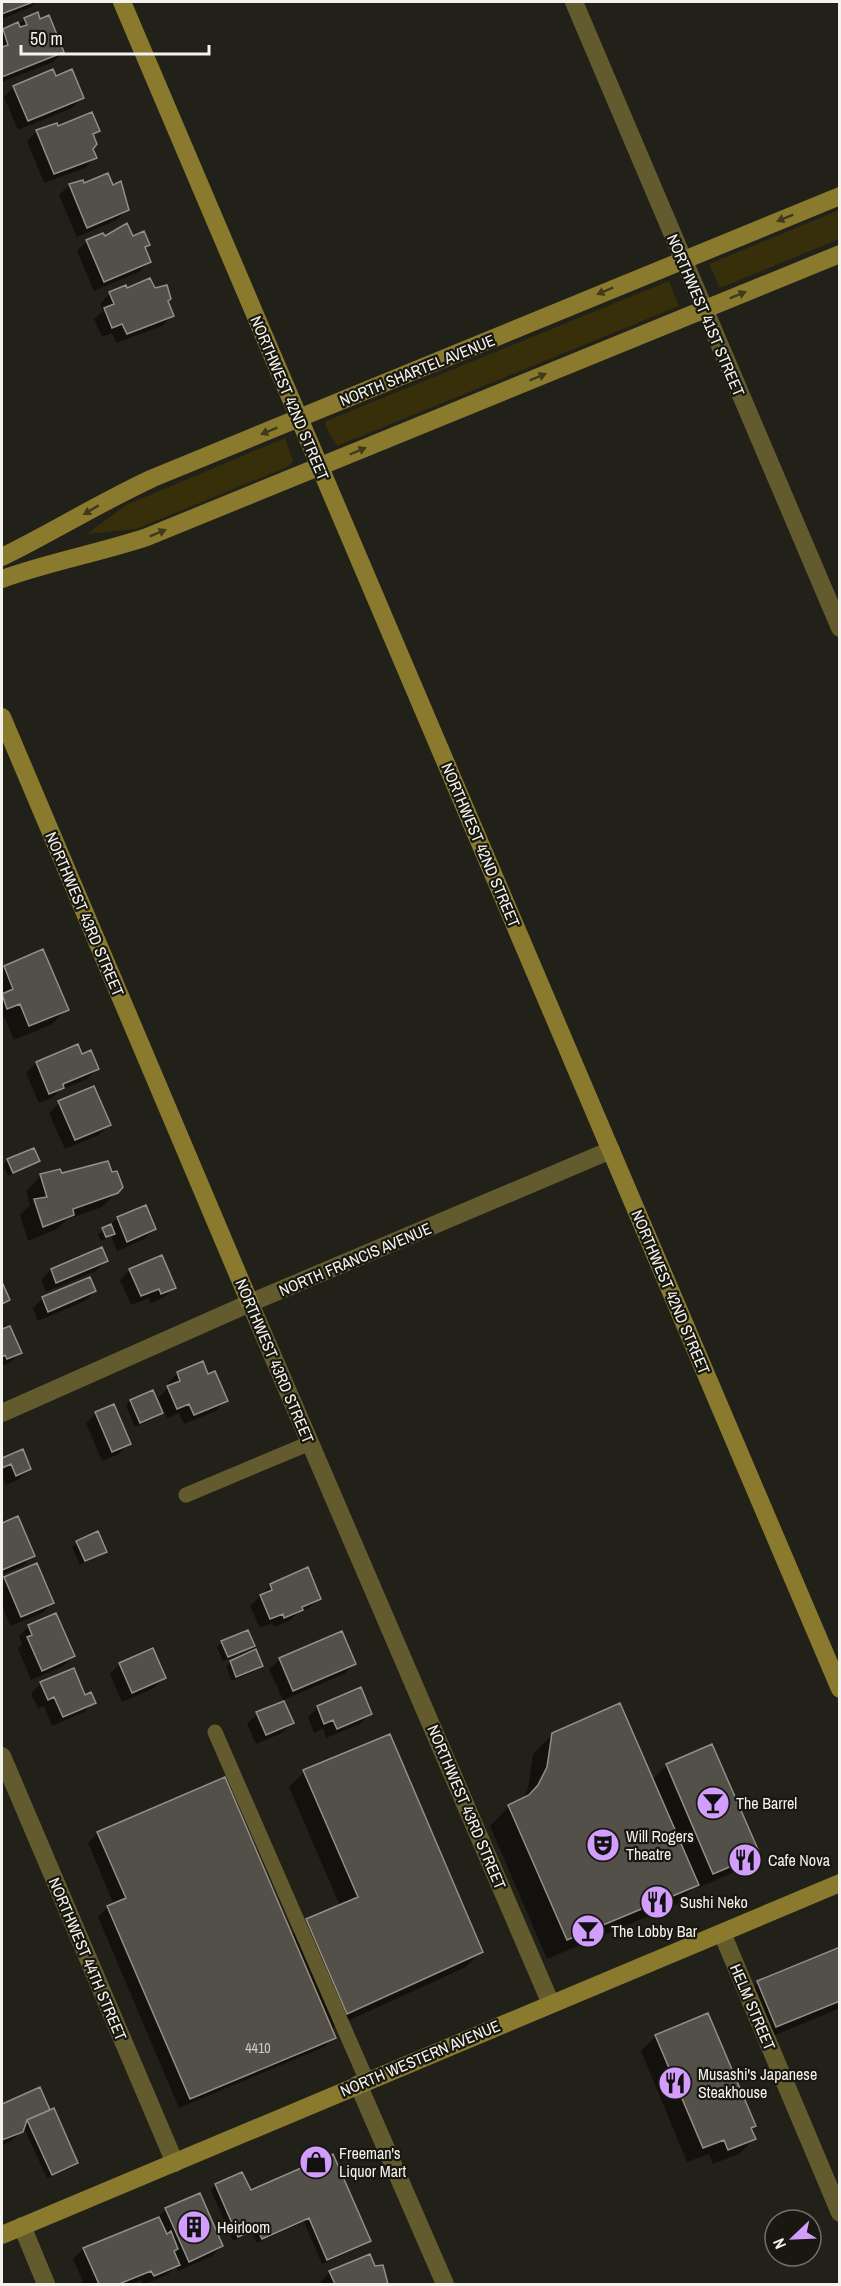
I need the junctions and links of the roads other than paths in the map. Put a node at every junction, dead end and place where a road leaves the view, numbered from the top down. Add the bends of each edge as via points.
1 (122, 2) edge
2 (574, 2) edge
3 (840, 196) edge
4 (840, 254) edge
5 (683, 259) junction
6 (704, 309) junction
7 (300, 419) junction
8 (320, 467) junction
9 (2, 557) edge
10 (2, 579) edge
11 (840, 628) edge
12 (2, 717) edge
13 (611, 1150) junction
14 (250, 1304) junction
15 (2, 1413) edge
16 (310, 1443) junction
17 (186, 1495) dead end
18 (840, 1689) edge
19 (215, 1732) dead end
20 (2, 1756) edge
21 (840, 1882) edge
22 (722, 1933) junction
23 (551, 2004) junction
24 (363, 2082) junction
25 (175, 2163) junction
26 (840, 2213) edge
27 (22, 2226) junction
28 (2, 2235) edge
29 (46, 2284) edge
30 (445, 2284) edge

1 - 7 street, NORTHWEST 42ND STREET
2 - 5 street, NORTHWEST 41ST STREET
3 -> 5 street, NORTH SHARTEL AVENUE
6 -> 4 street
5 - 6 street, NORTHWEST 41ST STREET
5 -> 7 street, NORTH SHARTEL AVENUE
8 -> 6 street
6 - 11 street, NORTHWEST 41ST STREET
7 - 8 street, NORTHWEST 42ND STREET
7 -> 9 street, NORTH SHARTEL AVENUE via 143,482
10 -> 8 street via 147,537
8 - 13 street, NORTHWEST 42ND STREET
12 - 14 street, NORTHWEST 43RD STREET
13 - 14 street, NORTH FRANCIS AVENUE
13 - 18 street, NORTHWEST 42ND STREET
14 - 15 street, NORTH FRANCIS AVENUE
14 - 16 street, NORTHWEST 43RD STREET
16 - 17 lane
16 - 23 street, NORTHWEST 43RD STREET
19 - 24 lane
20 - 25 street, NORTHWEST 44TH STREET
21 - 22 street, NORTH WESTERN AVENUE
22 - 23 street, NORTH WESTERN AVENUE
22 - 26 street, HELM STREET
23 - 24 street, NORTH WESTERN AVENUE
24 - 25 street, NORTH WESTERN AVENUE
24 - 30 street
25 - 27 street, NORTH WESTERN AVENUE
27 - 28 street, NORTH WESTERN AVENUE
27 - 29 street

